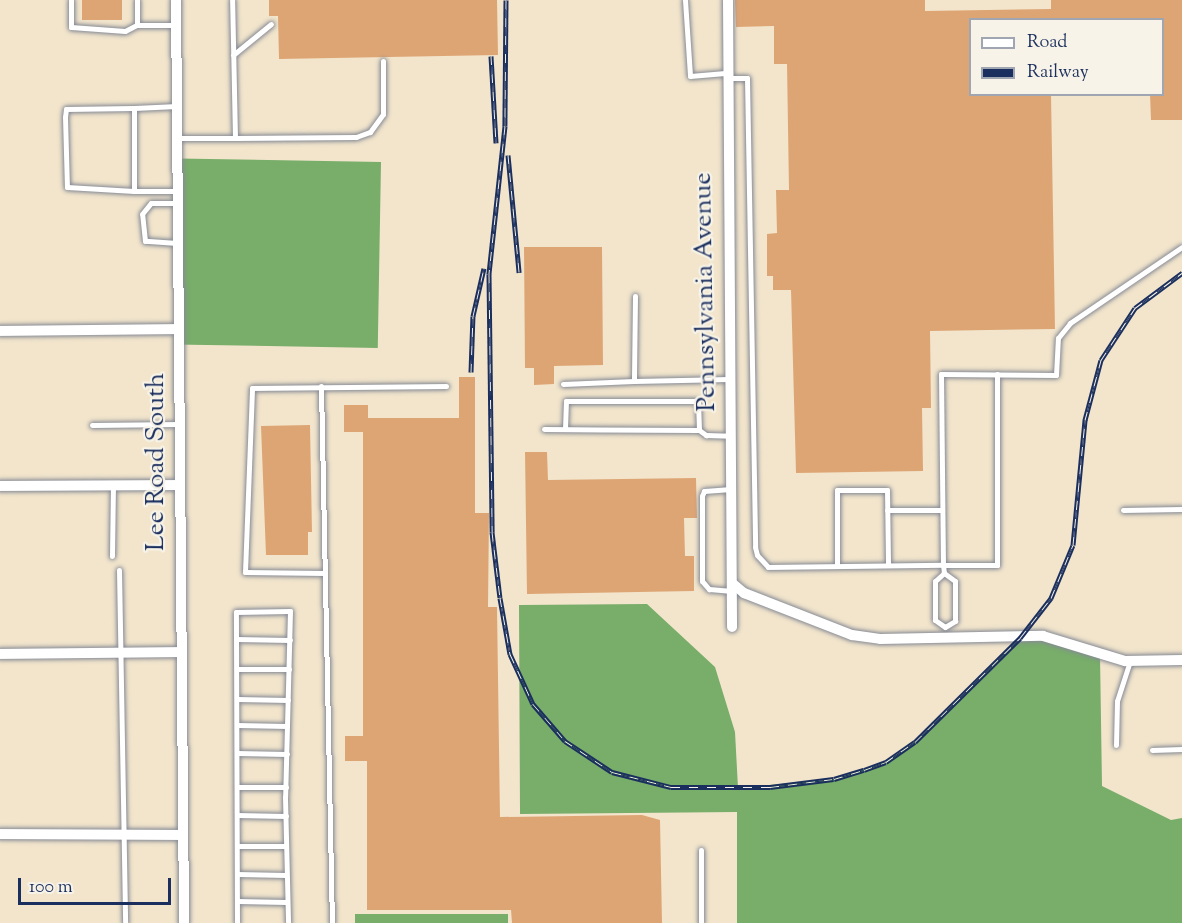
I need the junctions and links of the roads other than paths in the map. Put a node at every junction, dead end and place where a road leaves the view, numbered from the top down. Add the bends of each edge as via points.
1 (71, 0) edge
2 (137, 0) edge
3 (176, 0) edge
4 (232, 0) edge
5 (685, 0) edge
6 (728, 0) edge
7 (271, 24) dead end
8 (137, 25) junction
9 (176, 25) junction
10 (233, 55) junction
11 (383, 61) dead end
12 (728, 76) junction
13 (177, 106) junction
14 (134, 108) junction
15 (177, 138) junction
16 (235, 138) junction
17 (134, 191) junction
18 (178, 197) junction
19 (178, 243) junction
20 (1182, 246) edge
21 (635, 296) dead end
22 (179, 329) junction
23 (0, 331) edge
24 (997, 374) junction
25 (729, 379) junction
26 (634, 381) junction
27 (563, 384) dead end
28 (321, 386) junction
29 (446, 386) dead end
30 (92, 424) dead end
31 (179, 424) junction
32 (544, 429) dead end
33 (565, 429) junction
34 (699, 430) junction
35 (730, 436) junction
36 (179, 484) junction
37 (113, 485) junction
38 (0, 486) edge
39 (731, 489) junction
40 (1182, 509) edge
41 (887, 510) junction
42 (941, 510) junction
43 (1123, 510) dead end
44 (112, 556) dead end
45 (837, 565) junction
46 (888, 565) junction
47 (944, 565) junction
48 (119, 570) dead end
49 (325, 573) junction
50 (944, 573) junction
51 (732, 587) junction
52 (732, 627) dead end
53 (945, 627) junction
54 (236, 639) junction
55 (945, 639) junction
56 (290, 640) junction
57 (181, 652) junction
58 (123, 653) junction
59 (0, 654) edge
60 (1182, 660) edge
61 (1130, 661) junction
62 (237, 669) junction
63 (289, 669) junction
64 (237, 699) junction
65 (288, 700) junction
66 (237, 725) junction
67 (287, 726) junction
68 (1116, 745) dead end
69 (1182, 749) edge
70 (1152, 750) dead end
71 (237, 753) junction
72 (287, 754) junction
73 (237, 787) junction
74 (286, 787) junction
75 (237, 815) junction
76 (286, 816) junction
77 (0, 834) edge
78 (124, 834) junction
79 (182, 835) junction
80 (237, 846) junction
81 (286, 846) junction
82 (701, 850) dead end
83 (237, 874) junction
84 (286, 875) junction
85 (237, 901) junction
86 (286, 902) junction
87 (125, 923) edge
88 (184, 923) edge
89 (237, 923) edge
90 (288, 923) edge
91 (332, 923) edge
92 (701, 923) edge

1 - 8 lane via 71,27 125,31
2 - 8 lane
3 - 9 street, Lee Road South
4 - 10 lane
5 - 12 lane via 690,76
6 - 12 street, Pennsylvania Avenue
7 - 10 lane
8 - 9 lane
9 - 13 street, Lee Road South
10 - 16 lane
11 - 16 lane via 383,114 370,132 356,137
12 - 25 street, Pennsylvania Avenue
12 - 45 lane via 747,78 757,555 768,567
13 - 14 lane
13 - 15 street, Lee Road South
14 - 17 lane
14 - 17 lane via 66,109 64,117 67,187
15 - 16 lane
15 - 18 street, Lee Road South
17 - 18 lane
18 - 19 street, Lee Road South
18 - 19 lane via 151,202 143,208 142,236 147,242
19 - 22 street, Lee Road South
20 - 24 lane via 1070,323 1058,338 1056,375
21 - 26 lane
22 - 23 street
22 - 31 street, Lee Road South
24 - 42 lane via 941,374
24 - 47 lane via 997,565
25 - 26 lane
25 - 35 street, Pennsylvania Avenue
26 - 27 lane
28 - 29 lane
28 - 49 lane
28 - 49 lane via 252,388 245,572
30 - 31 lane
31 - 36 street, Lee Road South
32 - 33 lane
33 - 34 lane
33 - 34 lane via 566,401 698,401
34 - 35 lane via 706,435
35 - 39 street, Pennsylvania Avenue
36 - 37 street
36 - 57 street, Lee Road South
37 - 38 street
37 - 44 lane
39 - 51 street, Pennsylvania Avenue
39 - 51 lane via 713,489 702,496 702,581 709,589
40 - 43 lane
41 - 42 lane
41 - 45 lane via 887,490 837,490
41 - 46 lane
42 - 47 lane
45 - 46 lane
46 - 47 lane
47 - 50 lane
48 - 58 lane
49 - 91 lane
50 - 53 lane via 935,581 935,620
50 - 53 lane via 955,581 955,621
51 - 52 street, Pennsylvania Avenue
51 - 55 street via 852,635
53 - 55 lane
54 - 56 lane
54 - 56 lane via 236,612 290,611
54 - 62 lane
55 - 61 street via 1043,636 1108,658
56 - 63 lane
57 - 58 street
57 - 79 street, Lee Road South
58 - 59 street
58 - 78 lane
60 - 61 street
61 - 68 lane via 1117,701
62 - 63 lane
62 - 64 lane
63 - 65 lane
64 - 65 lane
64 - 66 lane
65 - 67 lane
66 - 67 lane
66 - 71 lane
67 - 72 lane
69 - 70 lane
71 - 72 lane
71 - 73 lane
72 - 74 lane
73 - 74 lane
73 - 75 lane
74 - 76 lane
75 - 76 lane
75 - 80 lane
76 - 81 lane
77 - 78 street
78 - 79 street
78 - 87 lane
79 - 88 street, Lee Road South
80 - 81 lane
80 - 83 lane
81 - 84 lane
82 - 92 lane
83 - 84 lane
83 - 85 lane
84 - 86 lane
85 - 86 lane
85 - 89 lane
86 - 90 lane

